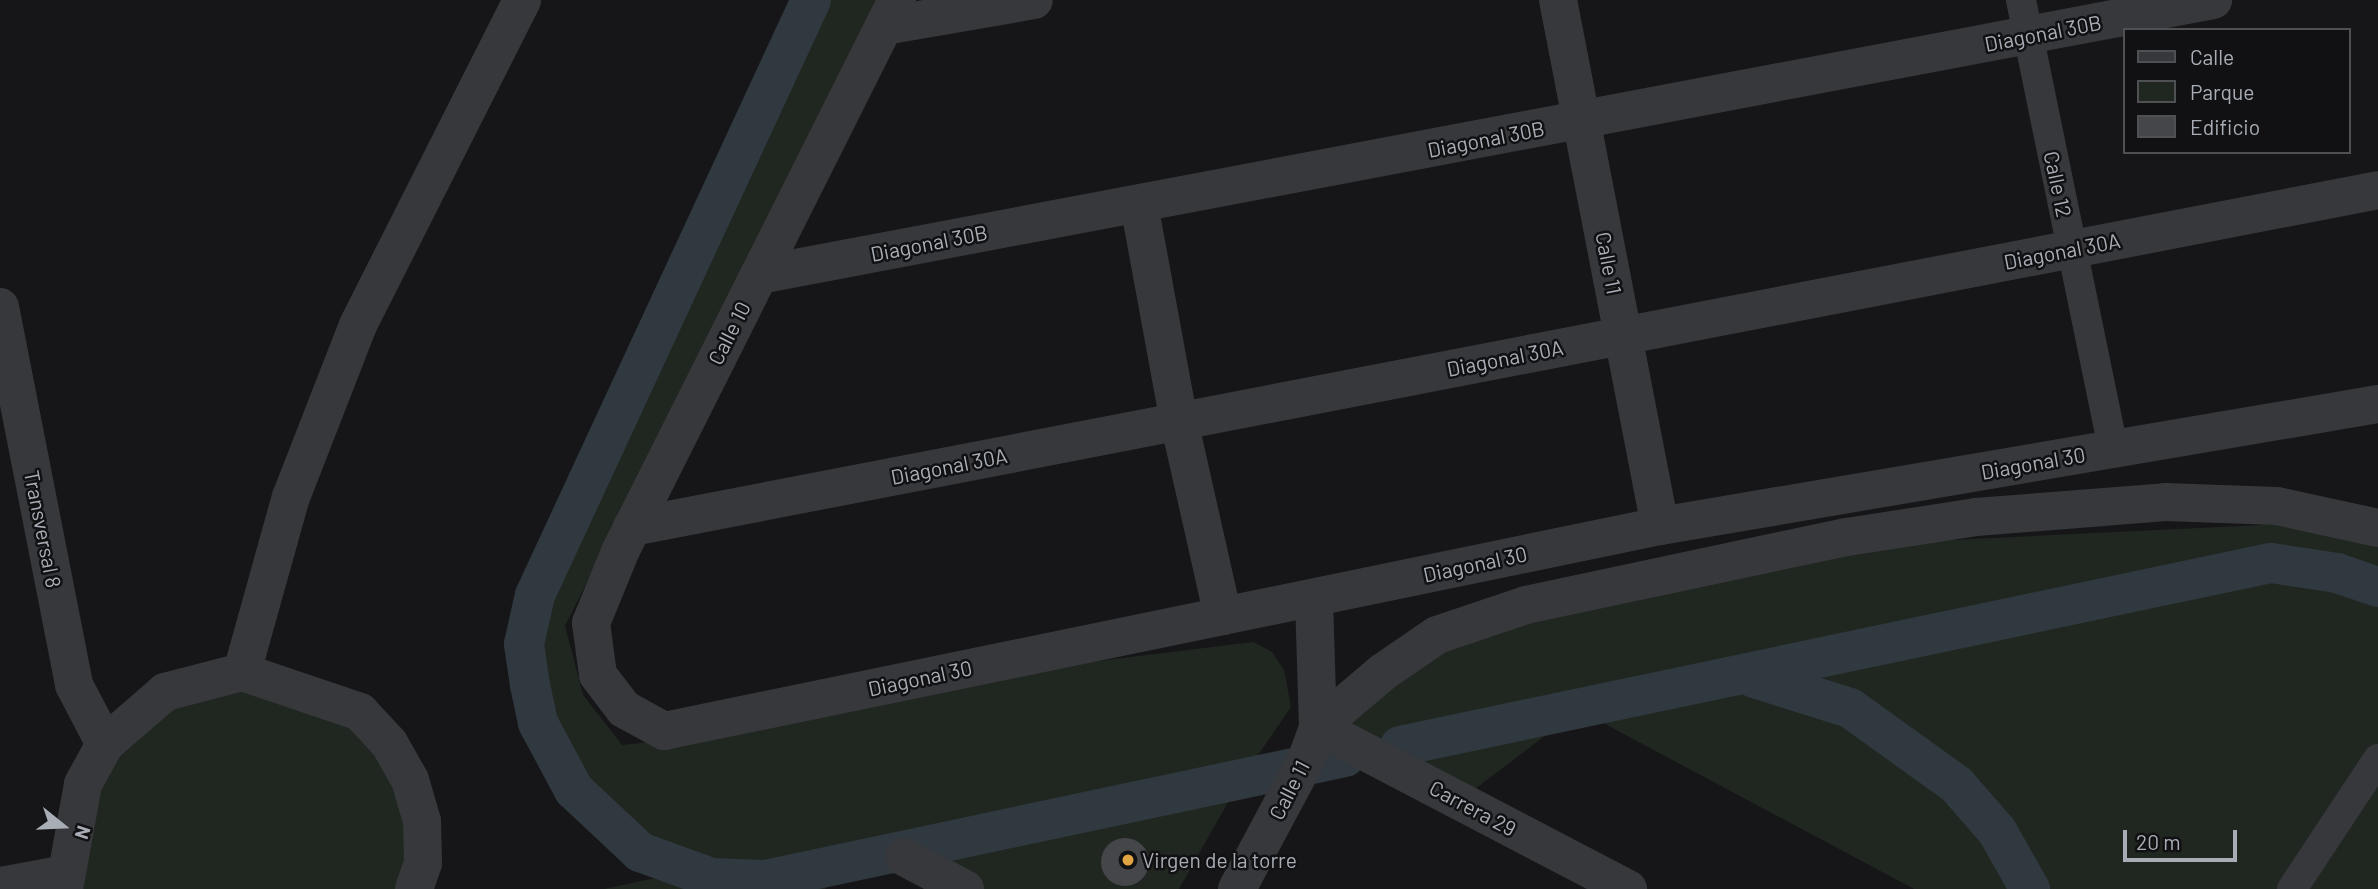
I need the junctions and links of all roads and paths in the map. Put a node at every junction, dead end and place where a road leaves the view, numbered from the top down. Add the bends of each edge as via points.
1 (1034, 0) edge
2 (1558, 0) edge
3 (2213, 0) edge
4 (514, 3) edge
5 (891, 13) edge
6 (2024, 18) edge
7 (1582, 121) junction
8 (2378, 190) edge
9 (1139, 204) junction
10 (2072, 249) junction
11 (759, 275) junction
12 (0, 307) edge
13 (1622, 336) junction
14 (2378, 404) edge
15 (1179, 421) junction
16 (2113, 450) junction
17 (1660, 526) junction
18 (632, 527) junction
19 (2378, 528) edge
20 (1314, 598) junction
21 (1223, 616) junction
22 (242, 672) junction
23 (598, 675) joint
24 (1312, 742) junction
25 (105, 744) junction
26 (2378, 759) edge
27 (904, 857) dead end
28 (65, 882) edge
29 (0, 886) edge
30 (414, 889) edge
31 (965, 889) edge
32 (1237, 889) edge
33 (1628, 889) edge
34 (2292, 889) edge

1 - 5 street
2 - 7 street, Calle 11
3 - 6 street, Diagonal 30B
4 - 22 street via 358,325 291,497
5 - 11 street, Calle 10
6 - 7 street, Diagonal 30B
6 - 10 street, Calle 12
7 - 9 street, Diagonal 30B
7 - 13 street, Calle 11
8 - 10 street, Diagonal 30A
9 - 11 street, Diagonal 30B
9 - 15 street
10 - 13 street, Diagonal 30A
10 - 16 street, Calle 12
11 - 18 street, Calle 10
12 - 25 street, Transversal 8 via 74,685
13 - 15 street, Diagonal 30A
13 - 17 street, Calle 11
14 - 16 street, Diagonal 30
15 - 18 street, Diagonal 30A
15 - 21 street
16 - 17 street, Diagonal 30
17 - 20 street, Diagonal 30
18 - 23 street, Calle 10 via 591,623
19 - 24 street via 2277,506 2165,502 1976,517 1847,537 1527,605 1437,635 1383,672
20 - 21 street, Diagonal 30
20 - 24 street
21 - 23 street, Diagonal 30 via 664,730 624,709
22 - 25 street via 165,692
22 - 30 street via 360,712 389,743 410,780 422,821 423,863
24 - 32 street, Calle 11
24 - 33 street, Carrera 29
25 - 28 street via 83,784
26 - 34 street
27 - 31 street
28 - 29 street

